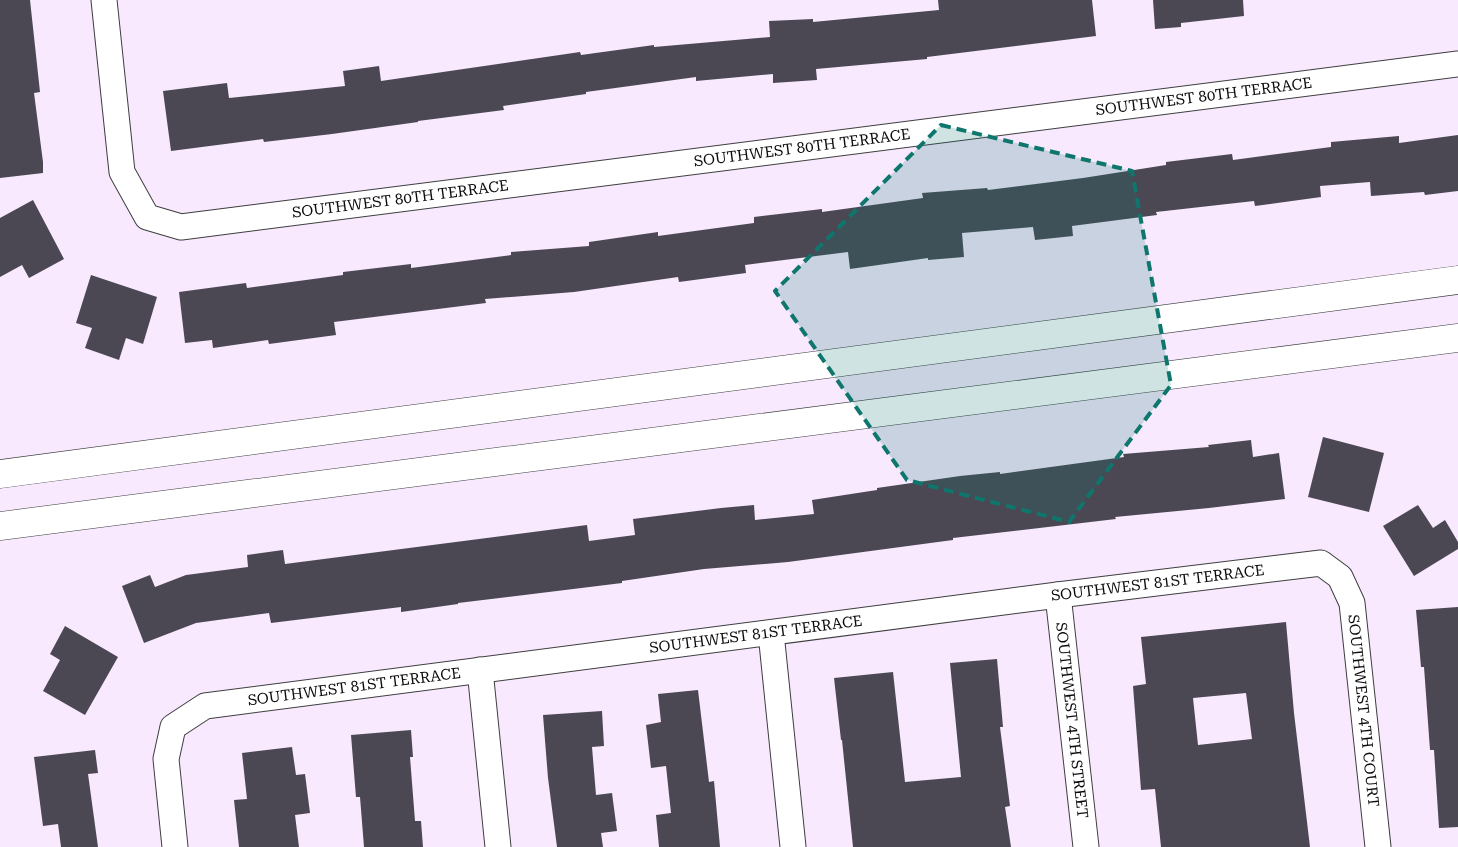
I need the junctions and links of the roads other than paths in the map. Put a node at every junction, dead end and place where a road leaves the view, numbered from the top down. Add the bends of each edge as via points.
1 (104, 0) edge
2 (1458, 64) edge
3 (1458, 280) edge
4 (1458, 338) edge
5 (0, 474) edge
6 (0, 526) edge
7 (1340, 576) joint
8 (1058, 595) junction
9 (771, 633) junction
10 (480, 670) junction
11 (175, 847) edge
12 (498, 847) edge
13 (793, 847) edge
14 (1086, 847) edge
15 (1378, 847) edge

1 - 2 street, SOUTHWEST 80TH TERRACE via 122,172 148,217 181,227
3 - 5 street
4 - 6 street
7 - 8 street, SOUTHWEST 81ST TERRACE via 1321,563
7 - 15 street, SOUTHWEST 4TH COURT via 1352,604
8 - 9 street, SOUTHWEST 81ST TERRACE
8 - 14 street, SOUTHWEST 4TH STREET
9 - 10 street, SOUTHWEST 81ST TERRACE
9 - 13 street
10 - 11 street, SOUTHWEST 81ST TERRACE via 205,706 173,727 166,758
10 - 12 street

